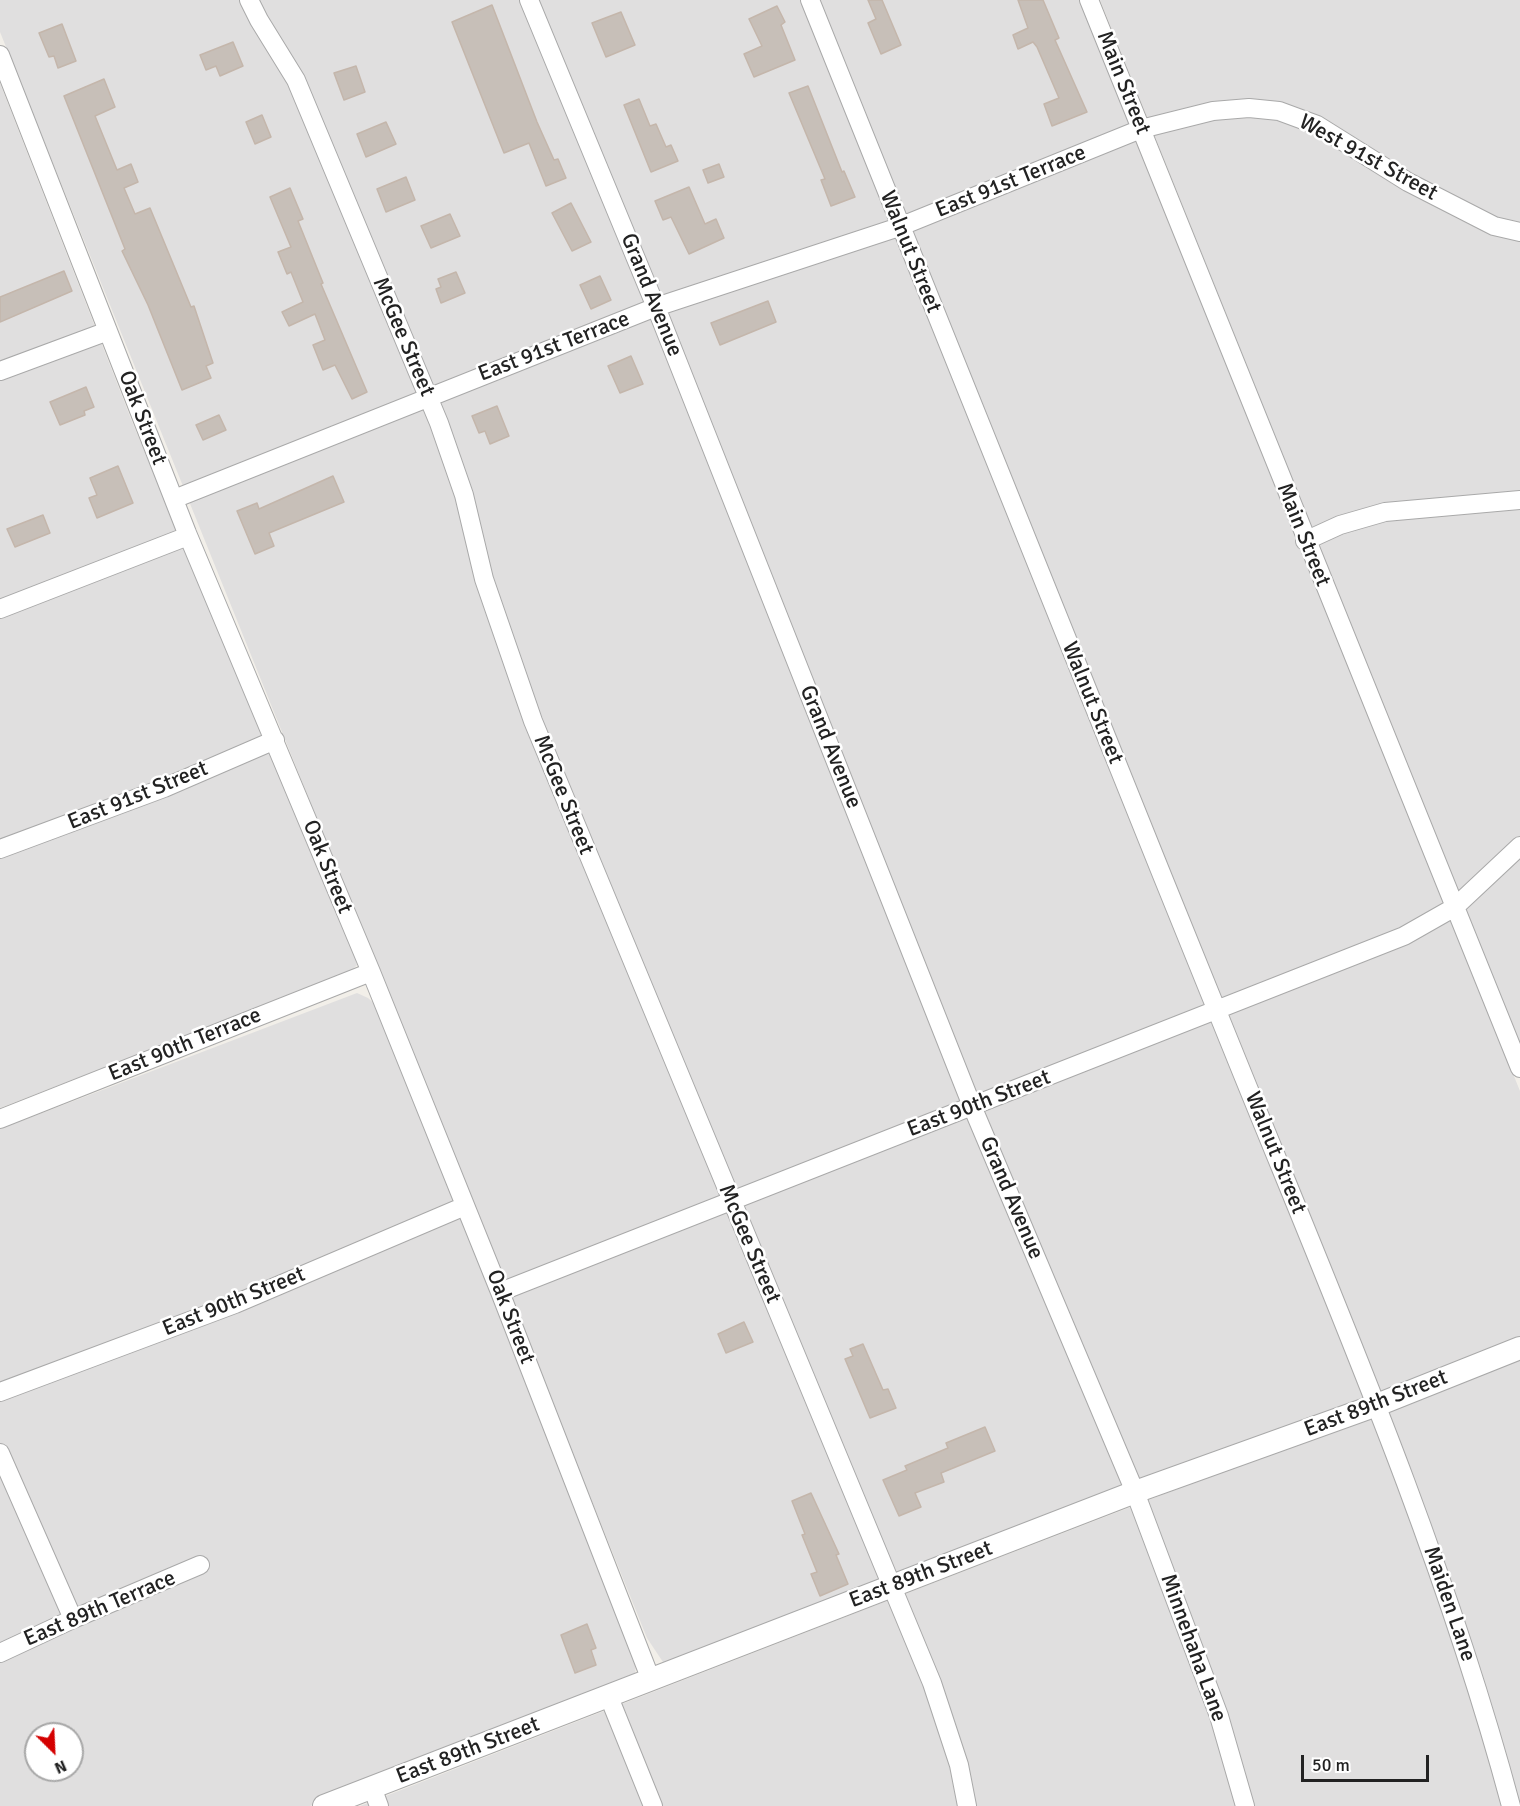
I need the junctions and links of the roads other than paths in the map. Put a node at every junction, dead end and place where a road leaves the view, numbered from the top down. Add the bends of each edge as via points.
1 (249, 0) edge
2 (529, 0) edge
3 (810, 0) edge
4 (1089, 0) edge
5 (0, 55) edge
6 (1141, 129) junction
7 (899, 227) junction
8 (1520, 232) edge
9 (656, 307) junction
10 (108, 331) junction
11 (0, 371) edge
12 (428, 397) junction
13 (174, 499) junction
14 (1520, 500) edge
15 (188, 537) junction
16 (1305, 541) junction
17 (0, 609) edge
18 (275, 740) junction
19 (1520, 846) edge
20 (0, 849) edge
21 (1455, 907) junction
22 (371, 972) junction
23 (1217, 1010) junction
24 (1520, 1068) edge
25 (972, 1106) junction
26 (0, 1119) edge
27 (730, 1201) junction
28 (465, 1206) junction
29 (500, 1292) junction
30 (1520, 1348) edge
31 (0, 1392) edge
32 (1377, 1405) junction
33 (0, 1452) edge
34 (1135, 1492) junction
35 (201, 1565) dead end
36 (892, 1586) junction
37 (73, 1619) junction
38 (0, 1653) edge
39 (651, 1680) junction
40 (609, 1697) junction
41 (376, 1797) edge
42 (324, 1806) edge
43 (653, 1806) edge
44 (968, 1806) edge
45 (1245, 1806) edge
46 (1511, 1806) edge

1 - 12 street, McGee Street via 296,80
2 - 9 street, Grand Avenue
3 - 7 street, Walnut Street
4 - 6 street, Main Street
5 - 10 street, Oak Street
6 - 7 street, East 91st Terrace
6 - 8 street, West 91st Street via 1213,111 1279,111 1317,125 1408,182 1494,226
6 - 16 street, Main Street
7 - 9 street, East 91st Terrace
7 - 23 street, Walnut Street
9 - 12 street, East 91st Terrace
9 - 25 street, Grand Avenue
10 - 11 street
10 - 13 street, Oak Street
12 - 13 street, East 91st Terrace
12 - 27 street, McGee Street via 464,495 484,579 533,721
13 - 15 street, Oak Street
14 - 16 street via 1385,512 1340,525
15 - 17 street
15 - 18 street, Oak Street
16 - 21 street, Main Street
18 - 20 street, East 91st Street via 164,788
18 - 22 street, Oak Street
19 - 21 street, East 90th Street
21 - 23 street, East 90th Street via 1404,936
21 - 24 street, Main Street
22 - 26 street, East 90th Terrace
22 - 28 street, Oak Street
23 - 25 street, East 90th Street
23 - 32 street, Walnut Street
25 - 27 street, East 90th Street
25 - 34 street, Grand Avenue
27 - 29 street, East 90th Street
27 - 36 street, McGee Street
28 - 29 street, Oak Street
28 - 31 street, East 90th Street via 235,1304
29 - 39 street, Oak Street
30 - 32 street, East 89th Street
32 - 34 street, East 89th Street
32 - 46 street, Maiden Lane via 1455,1614
33 - 37 street
34 - 36 street, East 89th Street
34 - 45 street, Minnehaha Lane via 1219,1716
35 - 37 street, East 89th Terrace
36 - 39 street, East 89th Street
36 - 44 street, McGee Street via 932,1683
37 - 38 street, East 89th Terrace
39 - 40 street, East 89th Street
40 - 41 street, East 89th Street
40 - 43 street
41 - 42 street, East 89th Street

